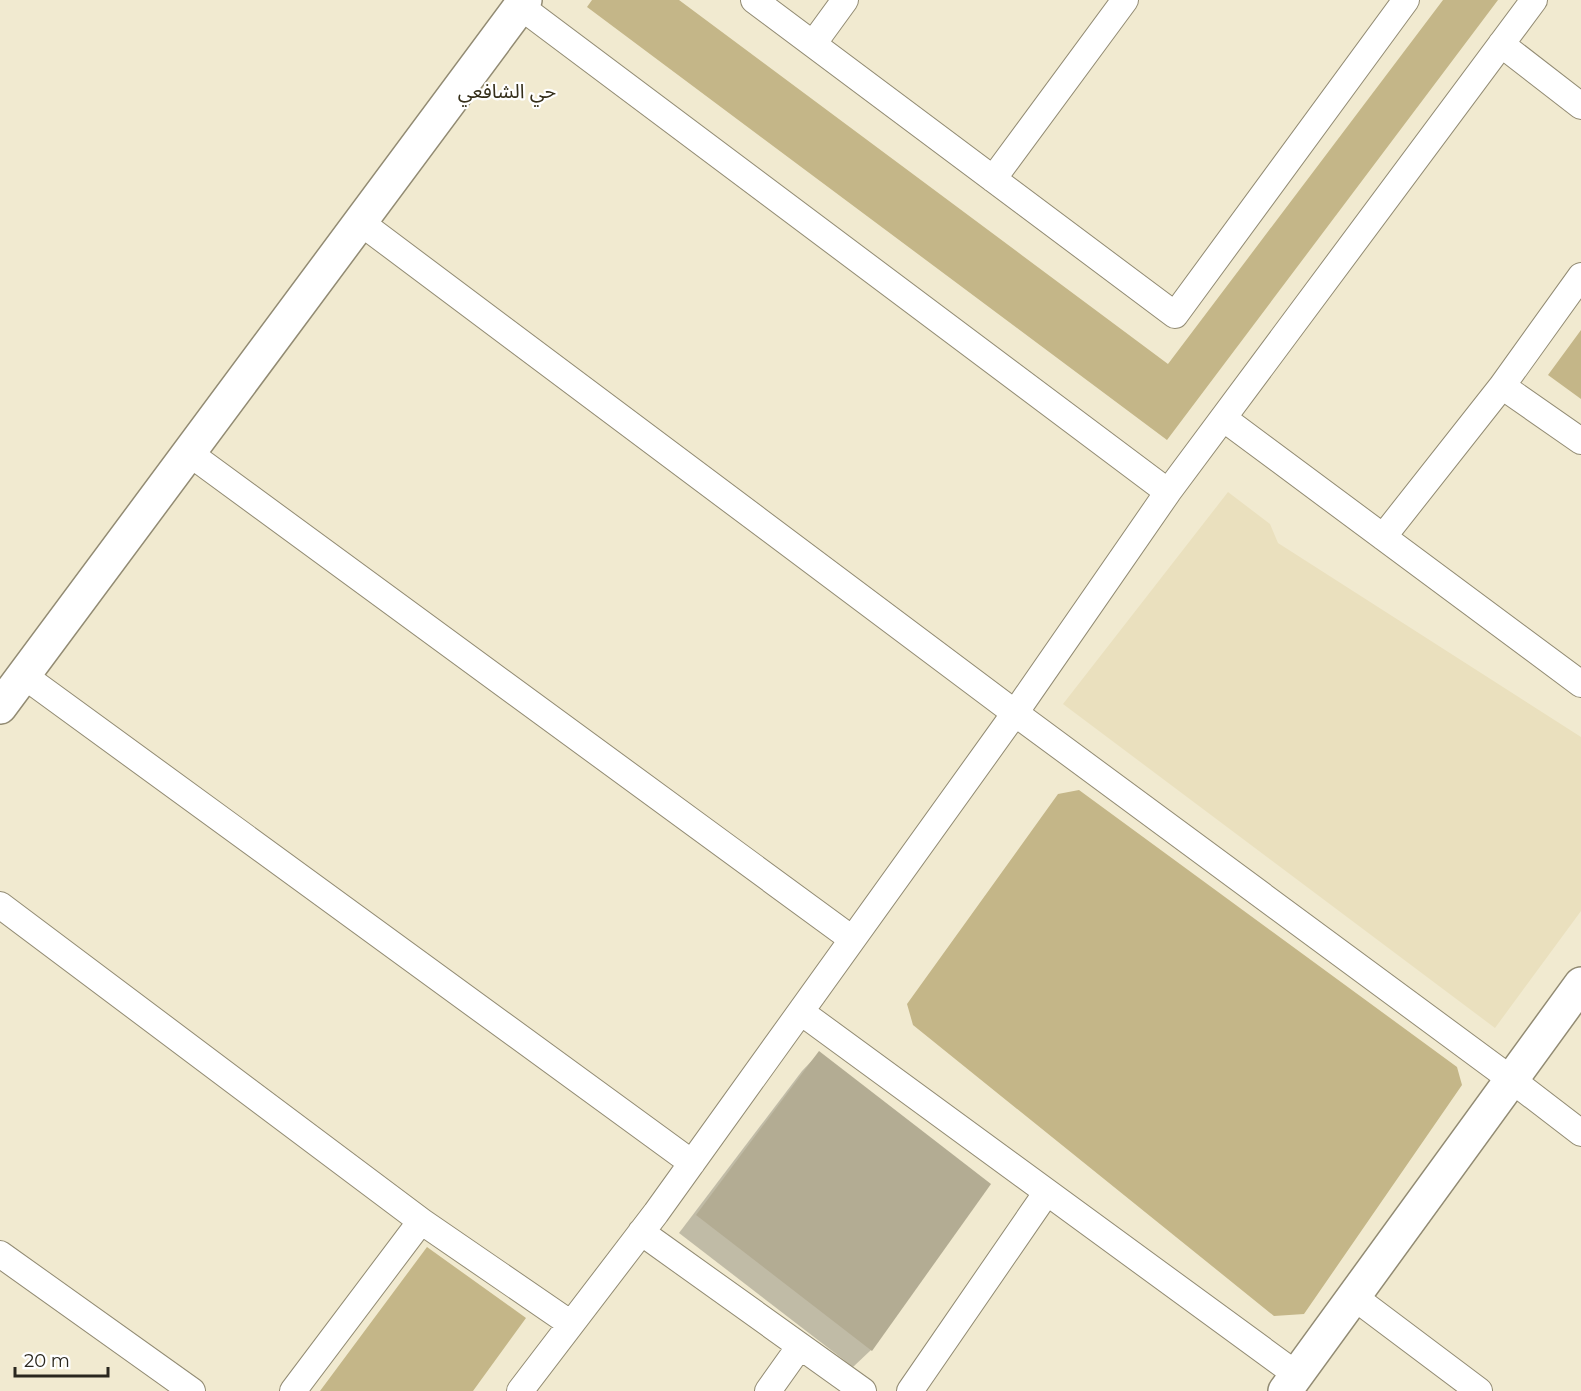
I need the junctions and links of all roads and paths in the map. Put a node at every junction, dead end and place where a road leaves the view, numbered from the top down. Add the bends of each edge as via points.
1 (754, 0) edge
2 (845, 0) edge
3 (1125, 0) edge
4 (1406, 0) edge
5 (1534, 0) edge
6 (523, 3) edge
7 (813, 44) junction
8 (1501, 44) junction
9 (1581, 106) edge
10 (993, 179) junction
11 (360, 222) junction
12 (1581, 276) edge
13 (1502, 386) junction
14 (1223, 418) junction
15 (1581, 441) edge
16 (189, 453) junction
17 (1168, 492) junction
18 (1383, 537) junction
19 (23, 675) junction
20 (1581, 684) edge
21 (0, 707) edge
22 (1015, 713) junction
23 (0, 905) edge
24 (852, 939) junction
25 (1581, 984) edge
26 (801, 1012) junction
27 (1512, 1080) junction
28 (1581, 1133) edge
29 (692, 1163) junction
30 (1047, 1192) junction
31 (421, 1221) junction
32 (641, 1232) junction
33 (0, 1254) edge
34 (1354, 1297) junction
35 (571, 1324) junction
36 (800, 1346) junction
37 (1291, 1383) edge
38 (192, 1391) edge
39 (293, 1391) edge
40 (520, 1391) edge
41 (768, 1391) edge
42 (863, 1391) edge
43 (910, 1391) edge
44 (1479, 1391) edge

1 - 7 street
2 - 7 street
3 - 10 street
4 - 10 street via 1175,315
5 - 8 street
6 - 11 street
6 - 17 street
7 - 10 street
8 - 9 street
8 - 14 street
11 - 16 street
11 - 22 street
12 - 13 street
13 - 15 street
13 - 18 street
14 - 17 street
14 - 18 street
16 - 19 street
16 - 24 street
17 - 22 street
18 - 20 street
19 - 21 street
19 - 29 street
22 - 24 street
22 - 27 street
23 - 31 street
24 - 26 street
25 - 27 street
26 - 29 street
26 - 30 street
27 - 28 street
27 - 34 street
29 - 32 street
30 - 37 street
30 - 43 street
31 - 35 street
31 - 39 street
32 - 35 street
32 - 36 street
33 - 38 street
34 - 37 street
34 - 44 street
35 - 40 street
36 - 41 street
36 - 42 street

